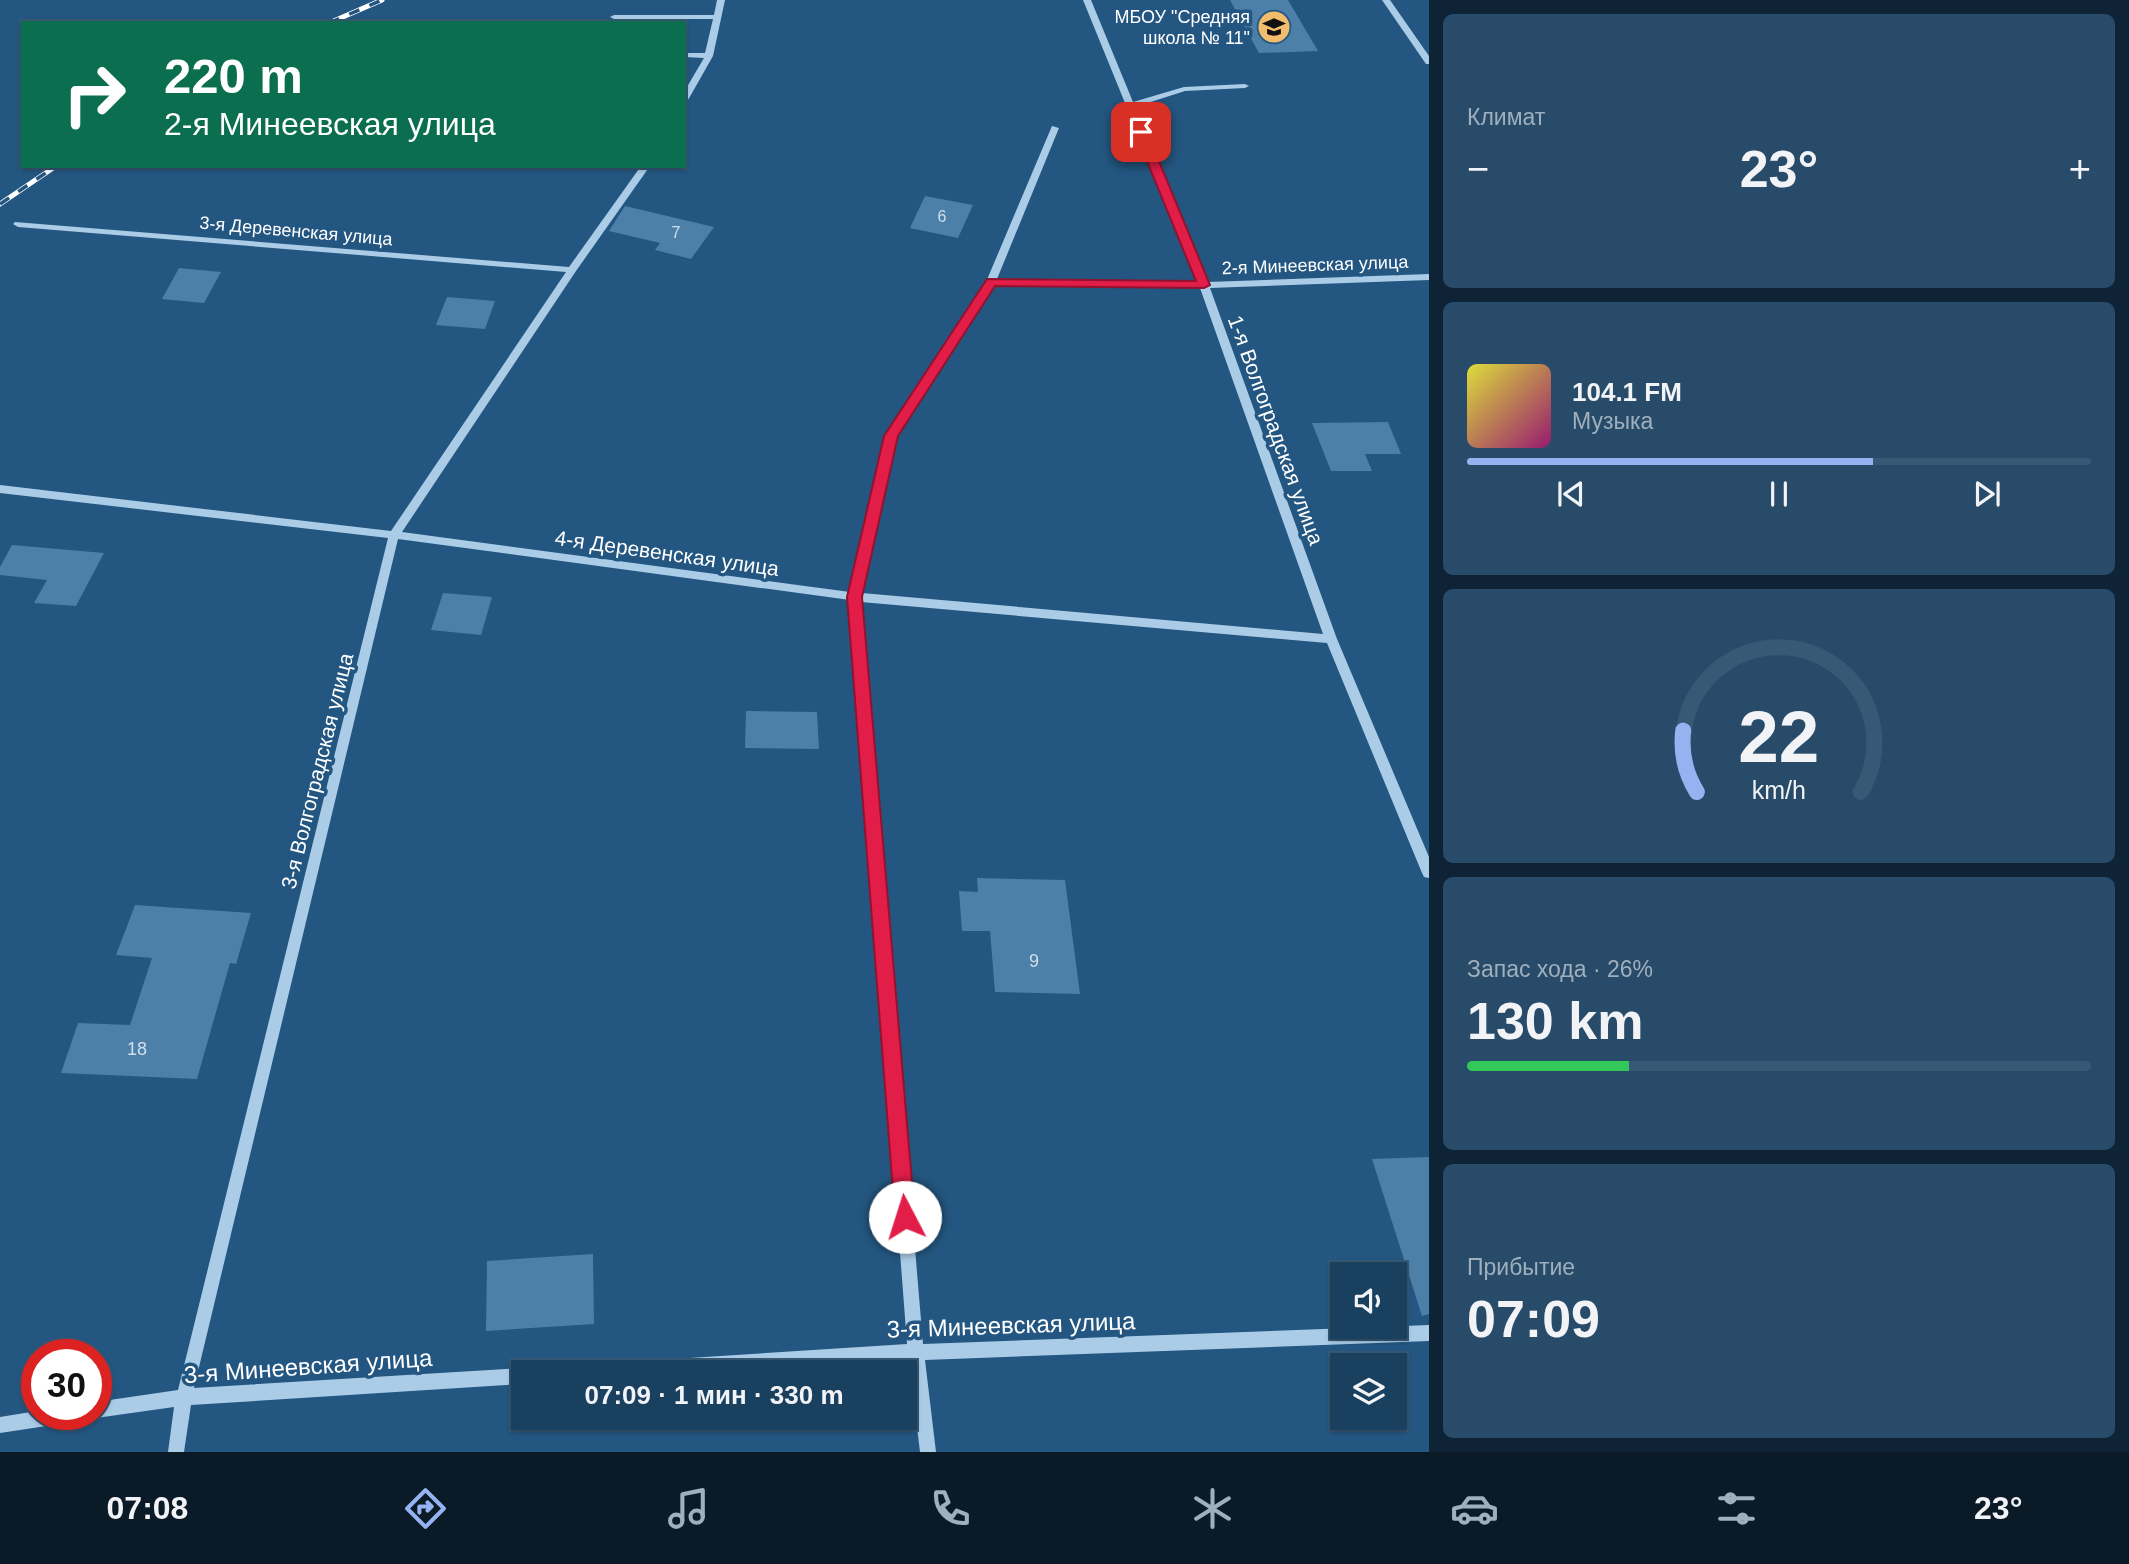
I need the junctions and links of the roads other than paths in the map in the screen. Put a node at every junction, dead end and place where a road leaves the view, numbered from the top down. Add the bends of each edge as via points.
1 (721, 0) edge
2 (1087, 0) edge
3 (1386, 0) edge
4 (614, 17) dead end
5 (717, 17) junction
6 (686, 55) edge
7 (709, 56) junction
8 (1429, 62) edge
9 (1245, 86) dead end
10 (686, 96) edge
11 (1130, 106) junction
12 (1055, 128) dead end
13 (645, 168) edge
14 (18, 224) dead end
15 (572, 270) junction
16 (1429, 277) edge
17 (991, 282) junction
18 (1204, 285) junction
19 (0, 489) edge
20 (394, 535) junction
21 (855, 597) junction
22 (1331, 639) junction
23 (1429, 873) edge
24 (1429, 1333) edge
25 (916, 1352) junction
26 (788, 1360) edge
27 (511, 1377) edge
28 (184, 1397) junction
29 (112, 1408) edge
30 (21, 1422) edge
31 (0, 1425) edge
32 (176, 1452) edge
33 (928, 1452) edge

1 - 5 street
2 - 11 street, 1-я Волгоградская улица
3 - 8 street
4 - 5 street
5 - 7 street
6 - 7 street
7 - 10 street
9 - 11 street via 1184,89
11 - 18 street, 1-я Волгоградская улица
12 - 17 street
13 - 15 street, 3-я Волгоградская улица
14 - 15 street, 3-я Деревенская улица
15 - 20 street, 3-я Волгоградская улица
16 - 18 street, 2-я Минеевская улица
17 - 18 street, 2-я Минеевская улица
17 - 21 street via 891,436
18 - 22 street, 1-я Волгоградская улица
19 - 20 street, 4-я Деревенская улица
20 - 21 street, 4-я Деревенская улица
20 - 28 street, 3-я Волгоградская улица
21 - 22 street, 4-я Деревенская улица
21 - 25 street
22 - 23 street, 1-я Волгоградская улица
24 - 25 street, 3-я Минеевская улица
25 - 26 street, 3-я Минеевская улица
25 - 33 street
27 - 28 street, 3-я Минеевская улица
28 - 29 street, 3-я Минеевская улица
28 - 32 street, 3-я Волгоградская улица
30 - 31 street

